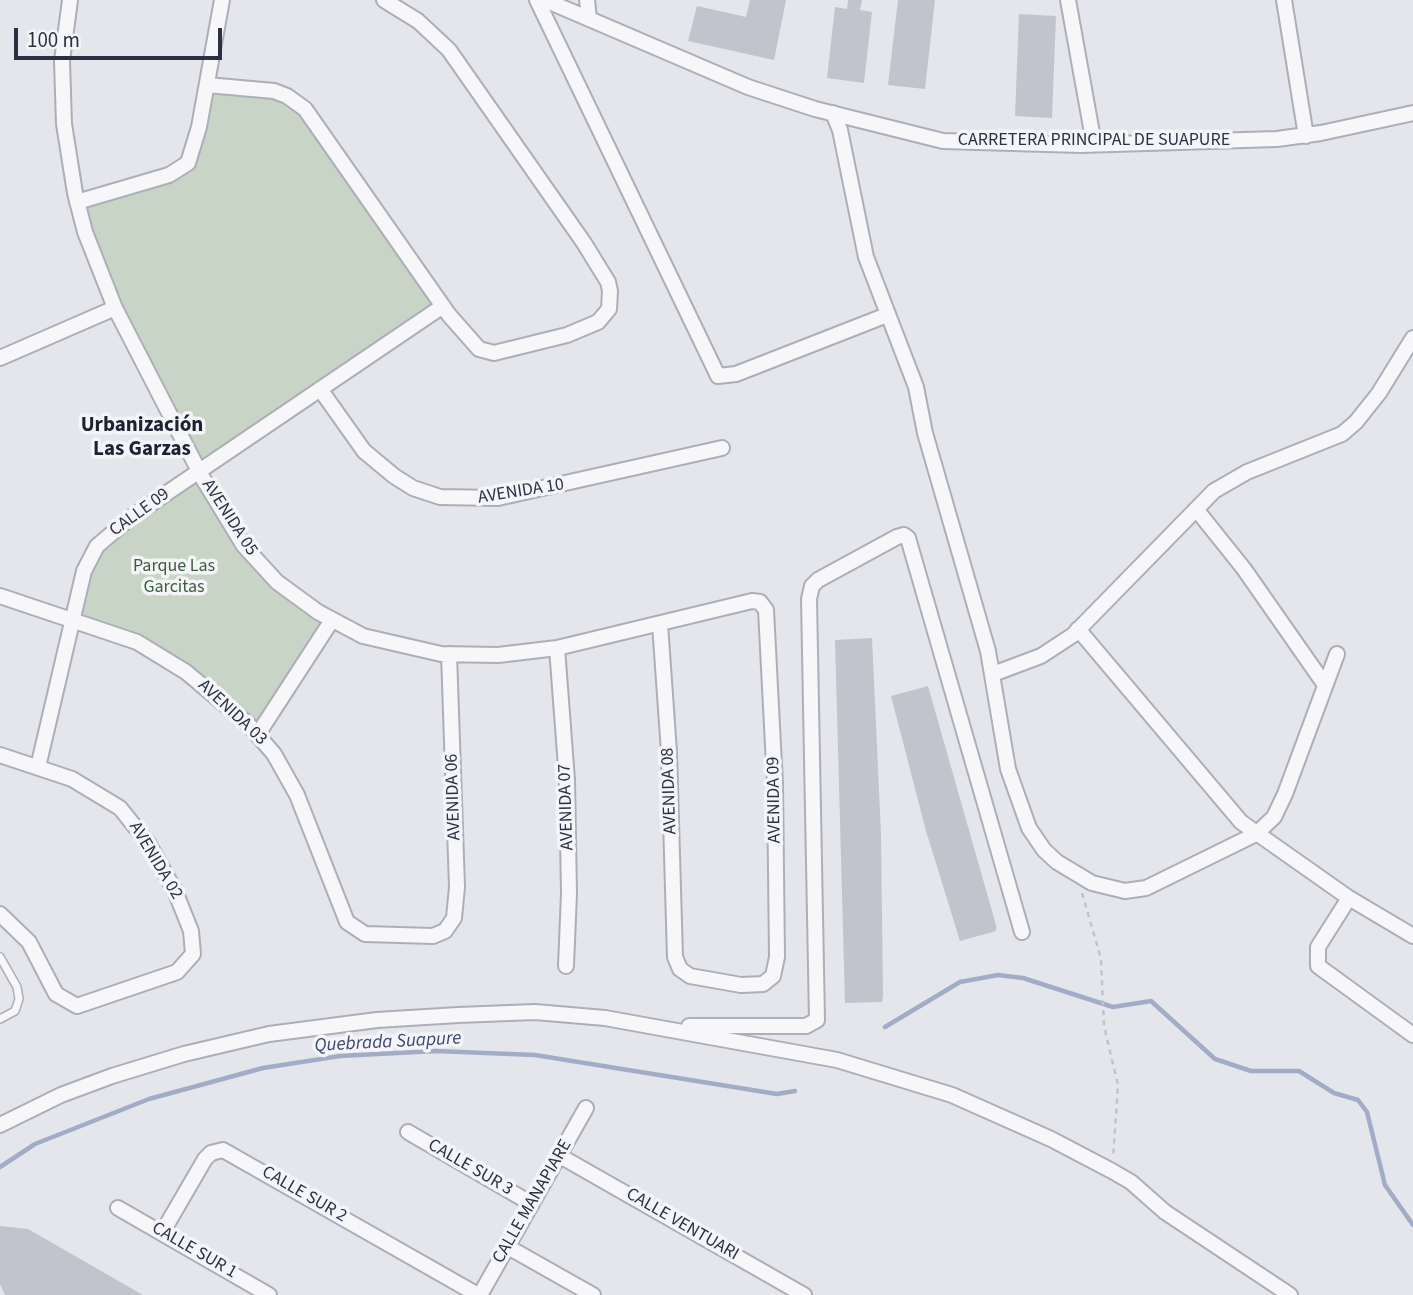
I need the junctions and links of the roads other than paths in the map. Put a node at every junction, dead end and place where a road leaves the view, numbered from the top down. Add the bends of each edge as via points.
1 (70, 0) edge
2 (222, 0) edge
3 (384, 0) edge
4 (537, 0) edge
5 (545, 0) edge
6 (587, 0) edge
7 (1068, 0) edge
8 (1284, 0) edge
9 (589, 19) junction
10 (207, 85) junction
11 (833, 113) junction
12 (1413, 113) edge
13 (1306, 136) junction
14 (1094, 144) junction
15 (77, 202) junction
16 (443, 306) junction
17 (116, 308) junction
18 (887, 315) junction
19 (1413, 338) edge
20 (0, 358) edge
21 (320, 389) junction
22 (722, 448) dead end
23 (199, 472) junction
24 (1196, 509) junction
25 (0, 596) edge
26 (766, 610) joint
27 (71, 620) junction
28 (332, 621) junction
29 (660, 624) junction
30 (1078, 629) junction
31 (557, 648) junction
32 (449, 654) junction
33 (1337, 654) dead end
34 (993, 674) junction
35 (1325, 685) junction
36 (258, 734) junction
37 (0, 755) edge
38 (38, 767) junction
39 (1256, 834) junction
40 (1349, 898) junction
41 (0, 914) edge
42 (1022, 932) dead end
43 (365, 934) joint
44 (1413, 936) edge
45 (0, 957) edge
46 (675, 957) joint
47 (566, 967) dead end
48 (0, 1019) edge
49 (667, 1027) junction
50 (1413, 1035) edge
51 (586, 1108) dead end
52 (0, 1125) edge
53 (408, 1132) dead end
54 (560, 1156) junction
55 (532, 1204) junction
56 (118, 1208) dead end
57 (162, 1233) junction
58 (508, 1247) junction
59 (269, 1295) edge
60 (479, 1295) edge
61 (593, 1295) edge
62 (804, 1295) edge
63 (1290, 1295) edge

1 - 15 street, AVENIDA 05 via 62,88
2 - 10 street
3 - 16 street via 430,31 464,69 595,261 608,282 611,301 605,316 585,329 494,352 479,349
4 - 18 street via 718,376 736,374
5 - 9 street, CARRETERA PRINCIPAL DE SUAPURE
6 - 9 street
7 - 14 street
8 - 13 street
9 - 11 street, CARRETERA PRINCIPAL DE SUAPURE via 748,87
10 - 15 street via 188,163 169,175
10 - 16 street via 274,91 295,100
11 - 14 street, CARRETERA PRINCIPAL DE SUAPURE via 943,141
11 - 18 street via 866,257
12 - 13 street, CARRETERA PRINCIPAL DE SUAPURE
13 - 14 street, CARRETERA PRINCIPAL DE SUAPURE
15 - 17 street, AVENIDA 05
16 - 21 street, CALLE 09
17 - 20 street
17 - 23 street, AVENIDA 05
18 - 34 street via 916,387
19 - 24 street via 1378,394 1342,434 1231,480
21 - 22 street, AVENIDA 10 via 365,451 394,477 440,497 481,500 511,496
21 - 23 street, CALLE 09
23 - 27 street, CALLE 09 via 130,518 97,547 84,570
23 - 28 street, AVENIDA 05 via 258,562 277,582
24 - 30 street
24 - 35 street
25 - 27 street, AVENIDA 03
26 - 29 street, AVENIDA 05 via 752,601
26 - 46 street, AVENIDA 09 via 775,784 777,957 773,976 762,984 741,985 690,976 680,969
27 - 36 street, AVENIDA 03 via 152,649 206,687
27 - 38 street, CALLE 09
28 - 32 street, AVENIDA 05 via 387,644
28 - 36 street
29 - 31 street, AVENIDA 05
29 - 46 street, AVENIDA 08
30 - 34 street via 1056,648
30 - 39 street via 1232,812
31 - 32 street, AVENIDA 05
31 - 47 street, AVENIDA 07 via 568,819
32 - 43 street, AVENIDA 06 via 457,908 440,934
33 - 35 street
34 - 39 street via 1003,750 1029,828 1044,850 1075,873 1109,888 1146,888
35 - 39 street via 1274,817
36 - 43 street, AVENIDA 03 via 302,806 347,922
37 - 38 street, AVENIDA 02
38 - 41 street, AVENIDA 02 via 90,787 137,827 162,867 191,931 193,954 177,972 84,1005 70,1004 56,994 29,942
39 - 40 street
40 - 44 street
40 - 50 street via 1318,947 1318,966
42 - 49 street via 904,535 818,580 809,599 817,1020 806,1026
45 - 48 lane via 19,999 15,1011
49 - 52 street via 535,1012 298,1029 142,1066 89,1084
49 - 63 street via 837,1060 926,1087 1006,1119 1112,1171
51 - 54 street, CALLE MANAPIARE
53 - 55 street, CALLE SUR 3
54 - 55 street, CALLE MANAPIARE
54 - 62 street, CALLE VENTUARI
55 - 58 street, CALLE MANAPIARE
56 - 57 street, CALLE SUR 1
57 - 59 street, CALLE SUR 1
57 - 60 street, CALLE SUR 2 via 205,1159 223,1150
58 - 60 street, CALLE MANAPIARE
58 - 61 street

